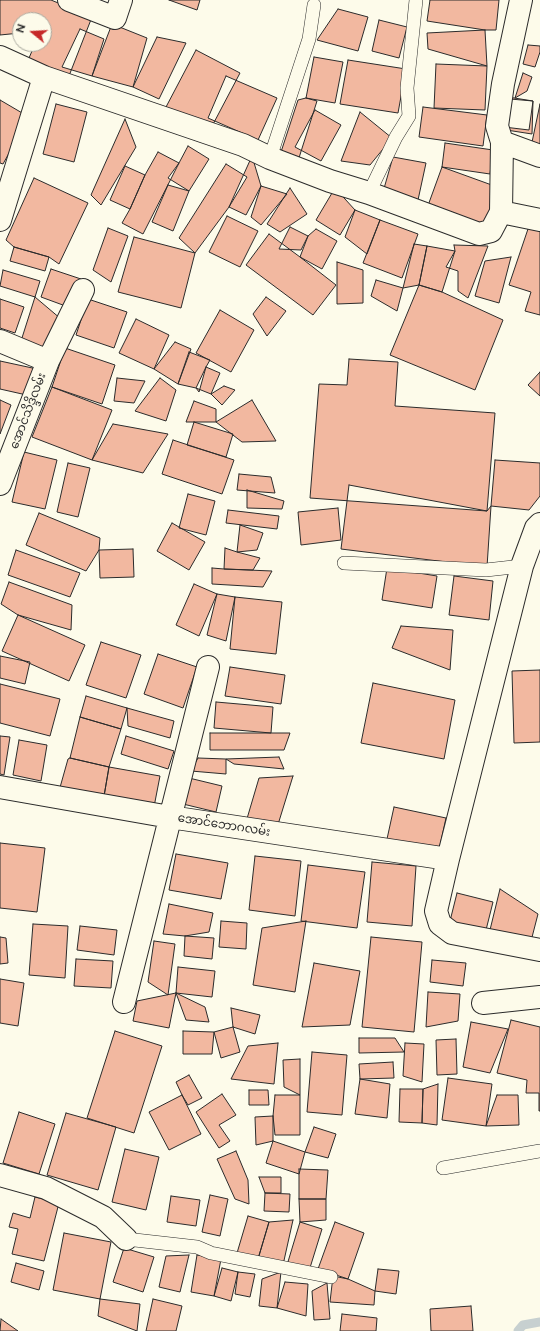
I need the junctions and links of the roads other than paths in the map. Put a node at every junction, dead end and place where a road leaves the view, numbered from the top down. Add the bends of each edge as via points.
1 (69, 0) edge
2 (121, 0) edge
3 (416, 0) edge
4 (521, 0) edge
5 (314, 6) dead end
6 (0, 57) edge
7 (44, 77) junction
8 (502, 142) junction
9 (540, 156) edge
10 (270, 158) junction
11 (369, 193) junction
12 (501, 212) junction
13 (0, 220) edge
14 (540, 220) edge
15 (83, 290) dead end
16 (0, 342) edge
17 (48, 361) junction
18 (0, 484) edge
19 (540, 524) edge
20 (344, 563) dead end
21 (522, 566) junction
22 (208, 667) dead end
23 (0, 787) edge
24 (170, 817) junction
25 (448, 860) junction
26 (540, 950) edge
27 (540, 997) edge
28 (124, 1002) dead end
29 (483, 1002) dead end
30 (540, 1151) edge
31 (442, 1168) dead end
32 (0, 1175) edge
33 (126, 1239) joint
34 (331, 1278) dead end

1 - 2 street via 115,18
3 - 11 lane via 407,88 409,116
4 - 8 street via 497,126
5 - 10 lane via 309,39
6 - 7 street
7 - 10 street via 243,145
7 - 13 street
8 - 9 street
8 - 12 street
10 - 11 street
11 - 12 street via 478,234 492,231
12 - 14 street
15 - 17 street, အောင်သိဒ္ဒိလမ်း
16 - 17 street
17 - 18 street, အောင်သိဒ္ဒိလမ်း
19 - 21 street via 536,528
20 - 21 lane via 486,570
21 - 25 street
22 - 24 street
23 - 24 street, အောင်ဘောဂလမ်း
24 - 25 street, အောင်ဘောဂလမ်း
24 - 28 street
25 - 26 street via 436,911 440,924 452,933
27 - 29 street
30 - 31 lane
32 - 33 street via 46,1188 103,1218
33 - 34 lane via 197,1247 212,1253

